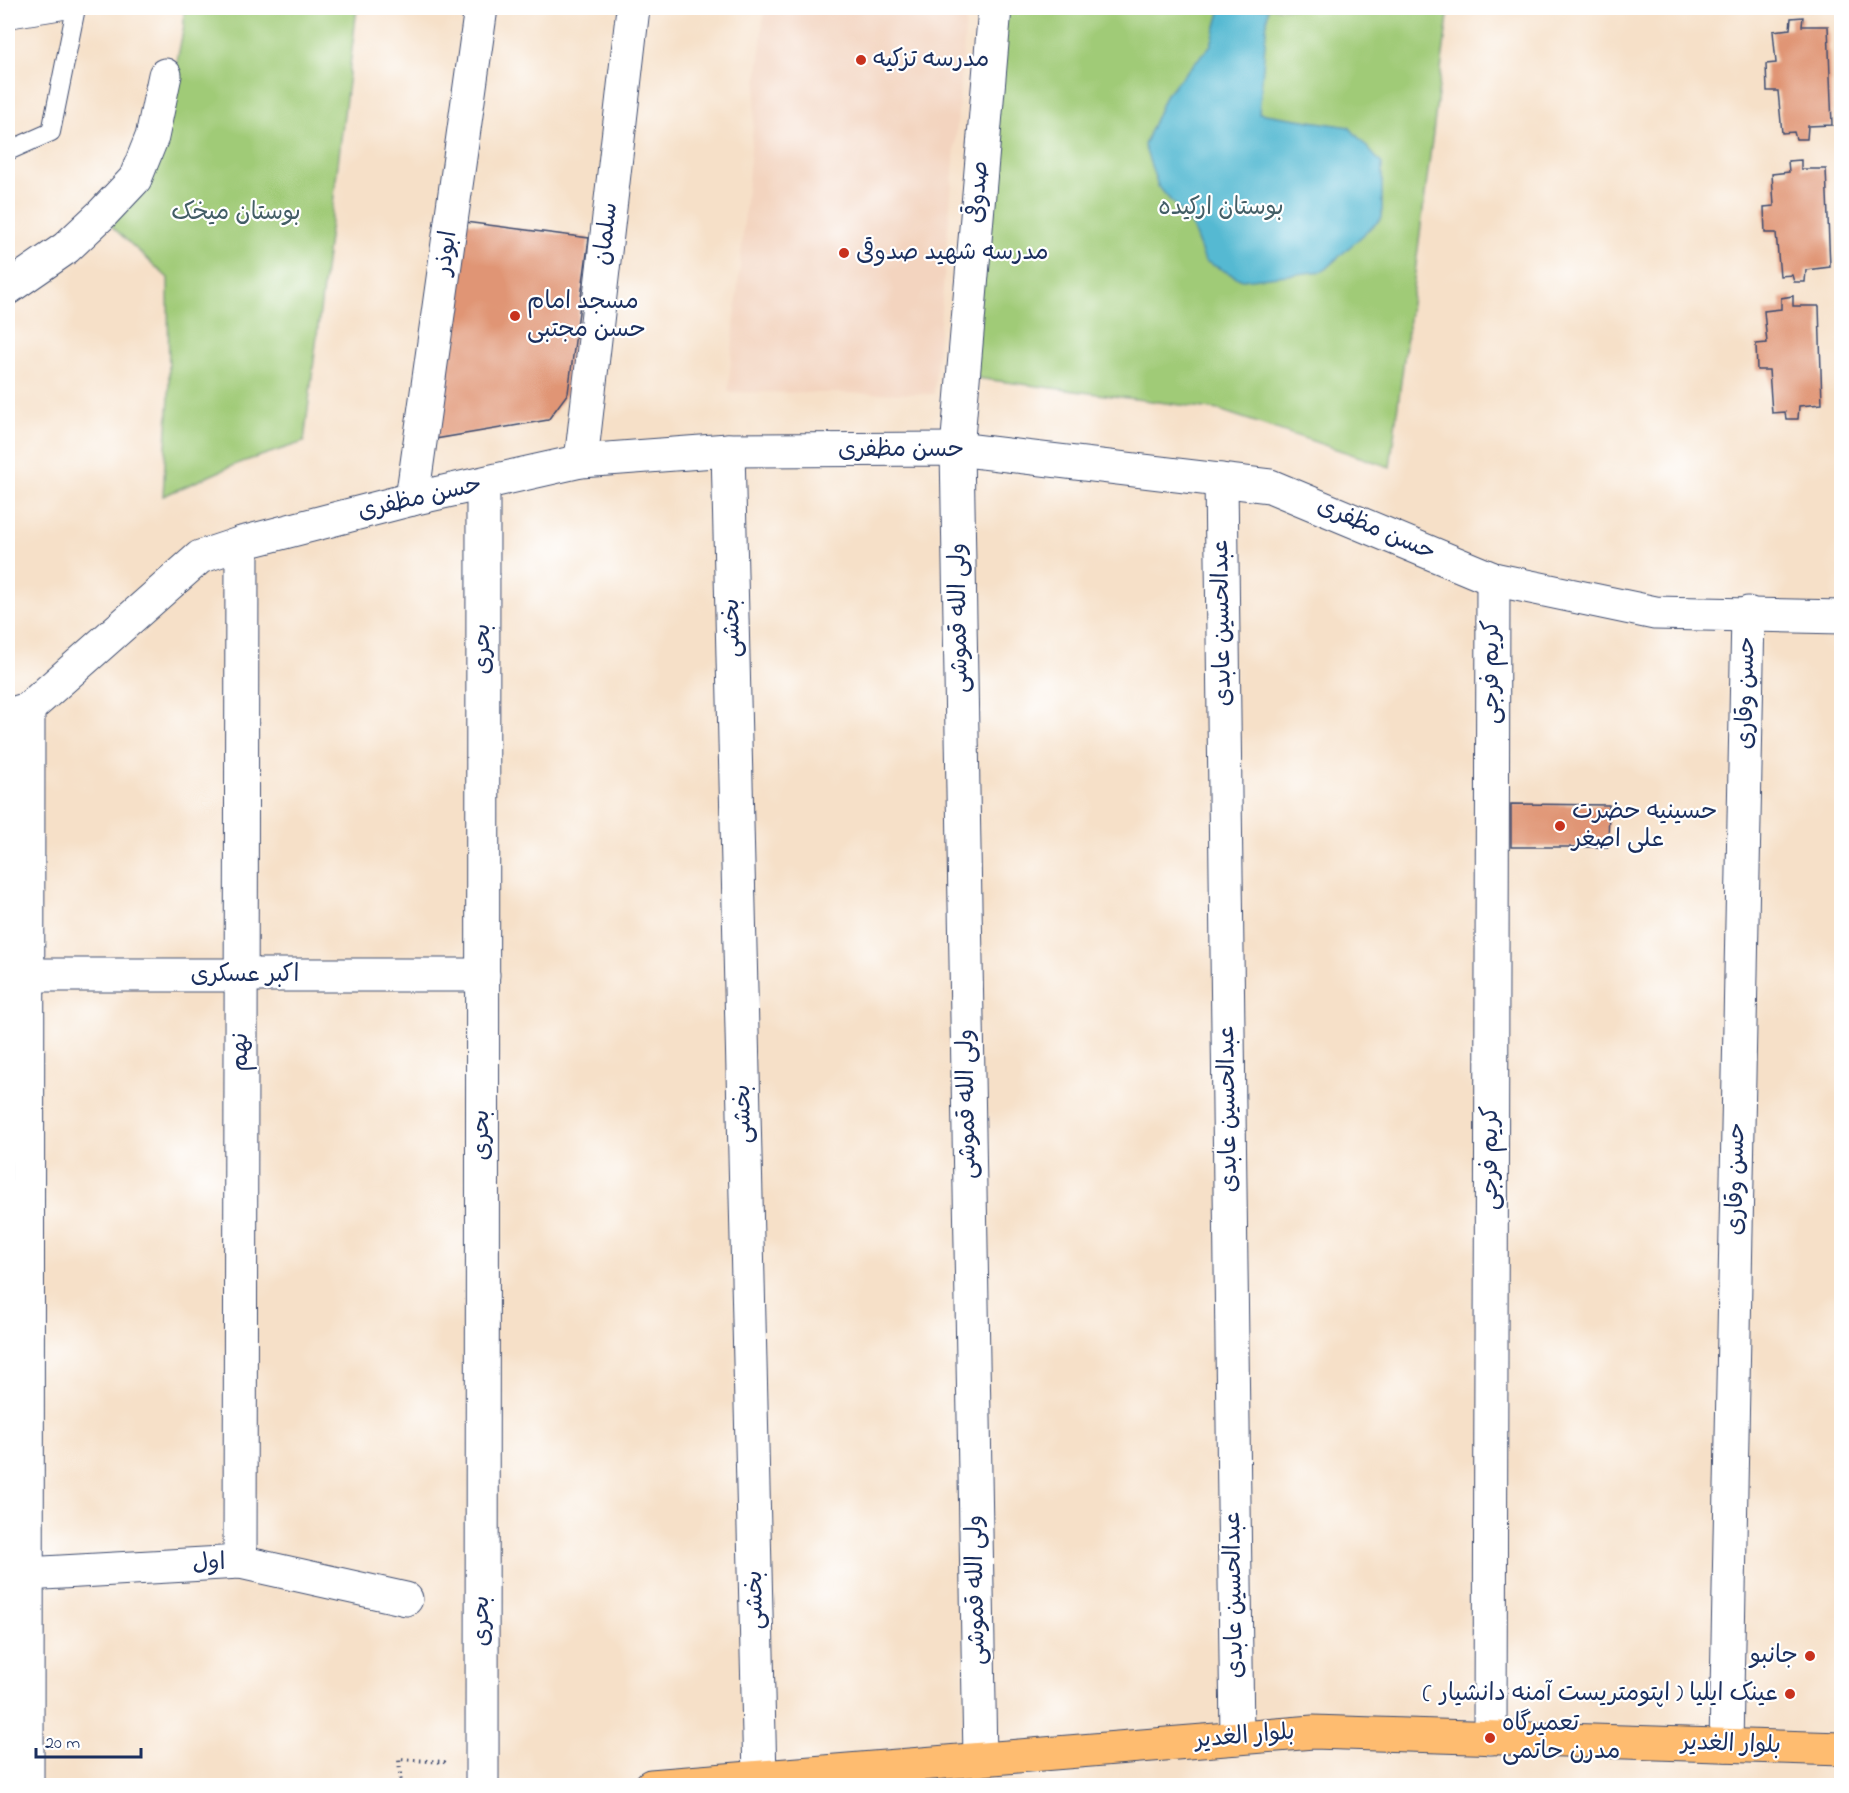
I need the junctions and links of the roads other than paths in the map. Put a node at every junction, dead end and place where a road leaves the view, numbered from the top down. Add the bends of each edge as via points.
1 (76, 8) edge
2 (481, 8) edge
3 (633, 8) edge
4 (995, 8) edge
5 (8, 19) edge
6 (165, 75) dead end
7 (8, 151) edge
8 (8, 288) edge
9 (957, 448) junction
10 (728, 450) junction
11 (581, 461) junction
12 (1221, 480) junction
13 (483, 485) junction
14 (412, 499) junction
15 (242, 543) junction
16 (1493, 579) junction
17 (1748, 614) junction
18 (1842, 617) edge
19 (18, 712) edge
20 (18, 975) edge
21 (241, 975) junction
22 (483, 975) junction
23 (240, 1562) junction
24 (17, 1575) edge
25 (406, 1599) dead end
26 (1237, 1738) junction
27 (1490, 1738) junction
28 (1726, 1745) junction
29 (1842, 1749) edge
30 (980, 1759) junction
31 (760, 1777) junction
32 (27, 1785) edge
33 (482, 1785) edge
34 (651, 1785) edge

1 - 5 lane
1 - 7 lane via 51,132
2 - 14 street, ابوذر
3 - 11 street, سلمان
4 - 9 street, صدوقی
6 - 8 street via 152,136 135,179 66,248
9 - 10 street, حسن مظفری
9 - 12 street, حسن مظفری
9 - 30 street, ولی الله قموشی
10 - 11 street, حسن مظفری
10 - 31 street, بخشی
11 - 13 street, حسن مظفری
12 - 16 street, حسن مظفری via 1270,486
12 - 26 street, عبدالحسین عابدی
13 - 14 street, حسن مظفری
13 - 22 street, بحری
14 - 15 street, حسن مظفری
15 - 19 street, حسن مظفری via 200,557
15 - 21 street, نهم
16 - 17 street, حسن مظفری via 1655,613
16 - 27 street, کریم فرجی
17 - 18 street, حسن مظفری
17 - 28 street, حسن وقاری
19 - 20 street
20 - 21 street, اکبر عسکری
20 - 24 street
21 - 22 street, اکبر عسکری
21 - 23 street, نهم
22 - 33 street, بحری
23 - 24 street, اول
23 - 25 street, اول
24 - 32 street
26 - 27 main road, بلوار الغدیر via 1313,1732
26 - 30 main road, بلوار الغدیر
27 - 28 main road, بلوار الغدیر
28 - 29 main road, بلوار الغدیر
30 - 31 main road, بلوار الغدیر
31 - 34 main road, بلوار الغدیر

